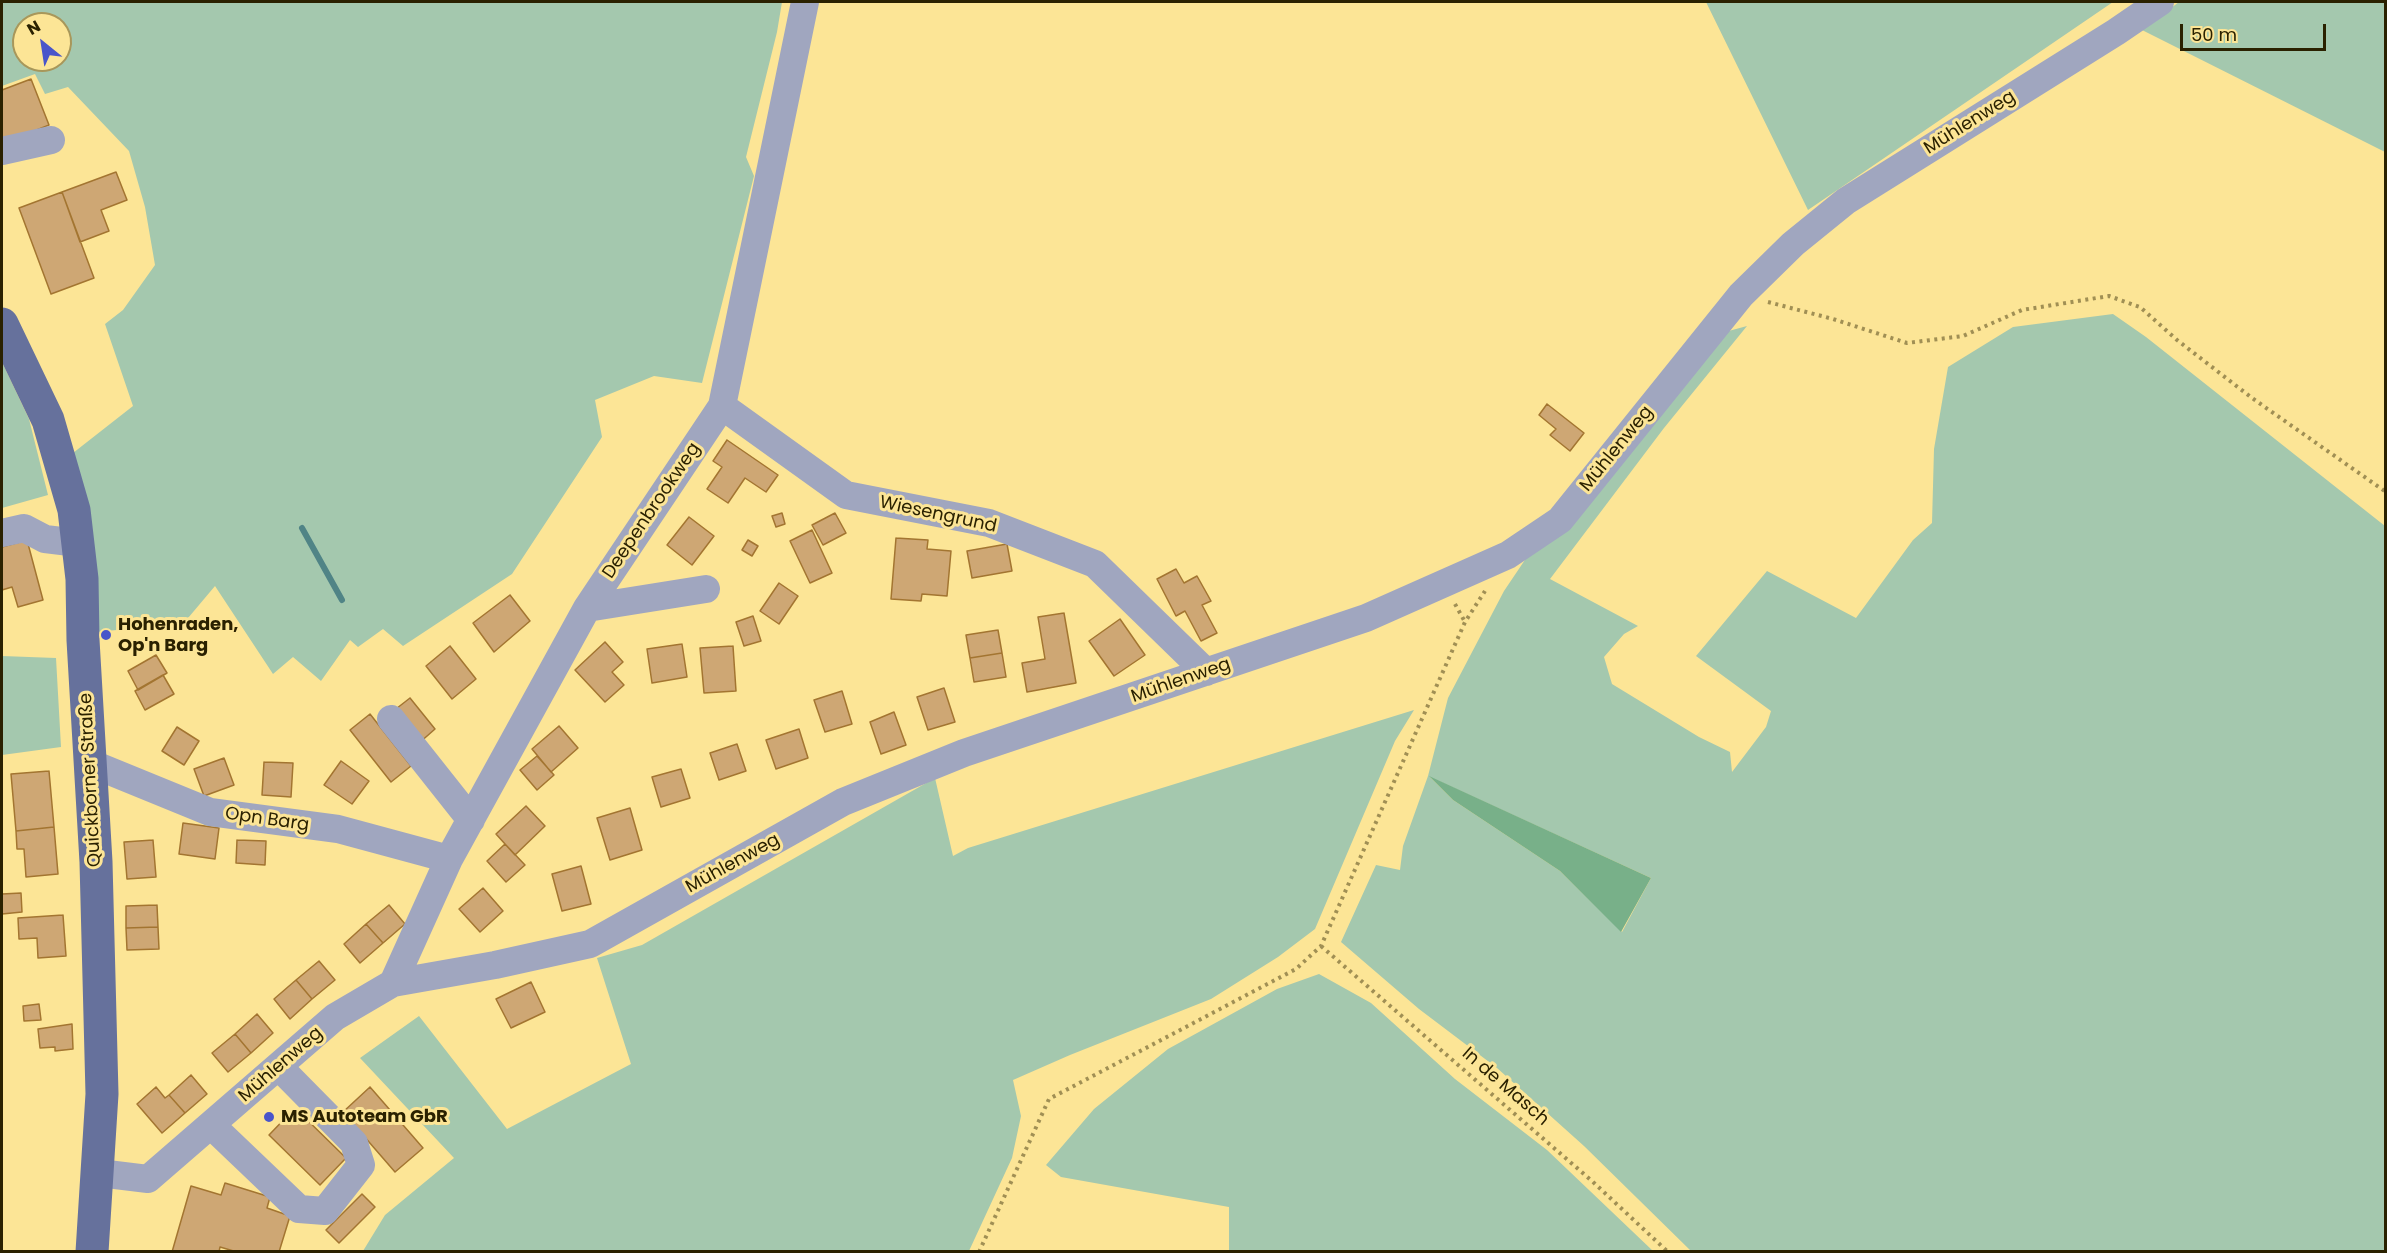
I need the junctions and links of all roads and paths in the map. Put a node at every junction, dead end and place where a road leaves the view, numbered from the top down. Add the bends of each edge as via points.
1 (805, 2) edge
2 (2160, 2) edge
3 (51, 140) dead end
4 (2, 151) edge
5 (1741, 295) junction
6 (2, 324) edge
7 (722, 406) junction
8 (2385, 492) edge
9 (2, 533) edge
10 (78, 543) junction
11 (1508, 555) junction
12 (706, 589) dead end
13 (587, 608) junction
14 (1206, 672) junction
15 (391, 719) dead end
16 (90, 763) junction
17 (471, 820) junction
18 (449, 859) junction
19 (1322, 946) junction
20 (393, 983) junction
21 (279, 1067) junction
22 (211, 1125) junction
23 (99, 1173) junction
24 (92, 1251) edge
25 (979, 1251) edge
26 (1668, 1251) edge

1 - 7 street, Deepenbrookweg
2 - 5 street, Mühlenweg via 1846,201 1793,244
3 - 4 street
5 - 8 path via 1907,342 1963,336 2022,310 2109,296 2140,307 2252,398
5 - 11 street, Mühlenweg via 1560,520
6 - 10 main road, Quickborner Straße via 48,420 74,510
7 - 13 street, Deepenbrookweg
7 - 14 street, Wiesengrund via 846,495 989,523 1095,564
9 - 10 street via 24,528 45,539
10 - 16 main road, Quickborner Straße
11 - 14 street, Mühlenweg via 1366,618
11 - 19 path via 1465,622
12 - 13 street
13 - 17 street, Deepenbrookweg
14 - 20 street, Mühlenweg via 964,753 843,802 590,944
15 - 17 street
16 - 18 street, Opn Barg via 210,812 338,829
16 - 23 main road, Quickborner Straße via 102,1094
17 - 18 street, Deepenbrookweg
18 - 20 street, Deepenbrookweg
19 - 25 path via 1296,969 1049,1099
19 - 26 path, In de Masch
20 - 21 street, Mühlenweg via 335,1017
21 - 22 street, Mühlenweg
21 - 22 street via 354,1143 361,1166 325,1211 299,1209
22 - 23 street, Mühlenweg via 148,1179
23 - 24 main road, Quickborner Straße

